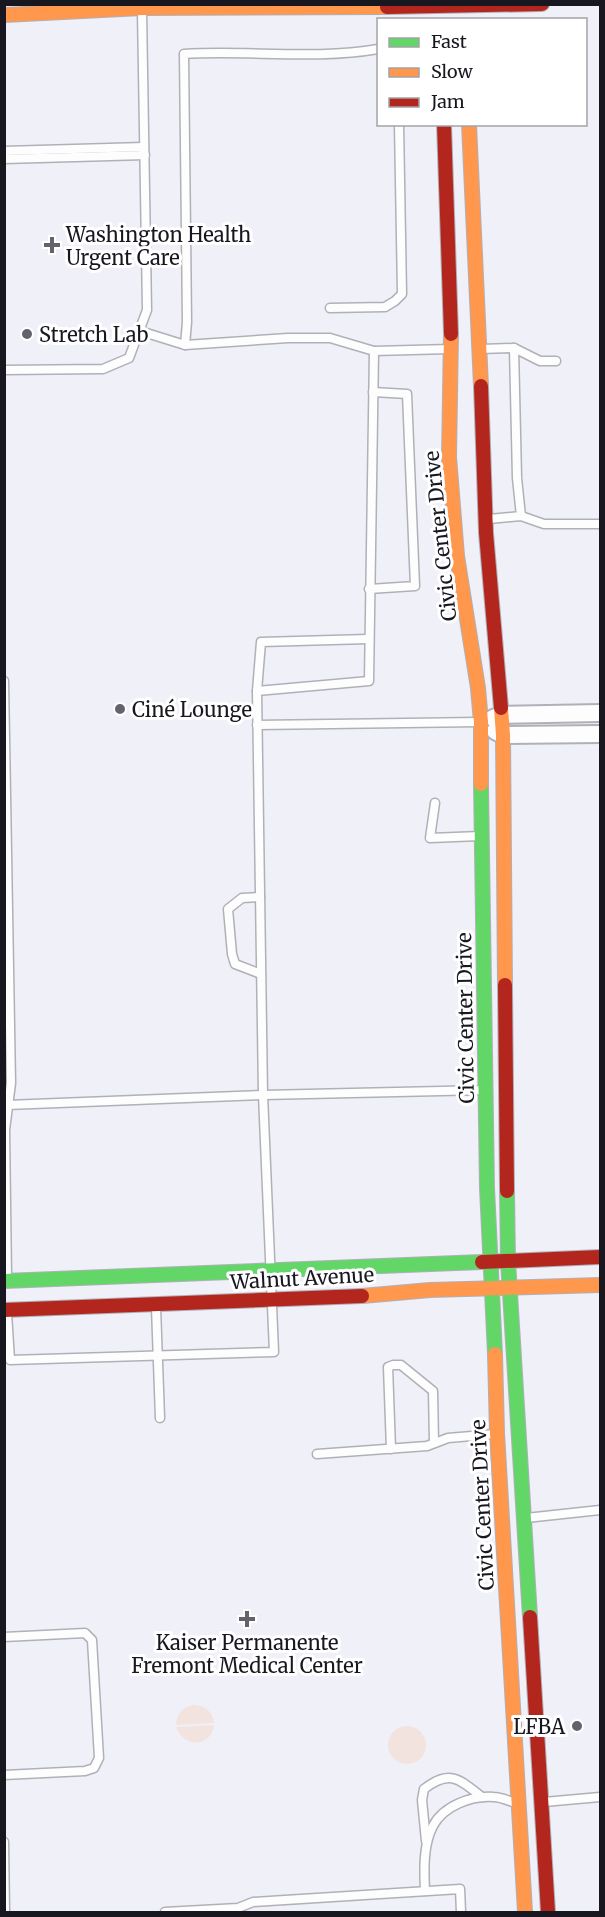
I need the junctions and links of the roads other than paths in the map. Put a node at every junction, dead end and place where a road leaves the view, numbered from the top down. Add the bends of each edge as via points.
1 (540, 5) edge
2 (142, 6) edge
3 (377, 7) junction
4 (441, 10) edge
5 (463, 10) edge
6 (4, 15) edge
7 (399, 18) edge
8 (505, 18) edge
9 (377, 50) edge
10 (399, 126) edge
11 (444, 126) edge
12 (469, 126) edge
13 (4, 151) edge
14 (144, 151) junction
15 (4, 159) edge
16 (330, 308) dead end
17 (140, 331) junction
18 (185, 345) junction
19 (514, 348) junction
20 (451, 349) junction
21 (477, 349) junction
22 (374, 351) junction
23 (556, 361) dead end
24 (4, 370) edge
25 (373, 392) junction
26 (521, 516) junction
27 (485, 520) junction
28 (600, 524) edge
29 (369, 590) junction
30 (368, 639) junction
31 (4, 681) edge
32 (257, 692) junction
33 (600, 713) edge
34 (501, 715) junction
35 (481, 723) junction
36 (257, 725) junction
37 (600, 734) edge
38 (502, 735) junction
39 (435, 803) dead end
40 (481, 836) junction
41 (6, 849) edge
42 (260, 897) junction
43 (261, 974) junction
44 (487, 1090) junction
45 (263, 1095) junction
46 (7, 1105) junction
47 (5, 1130) edge
48 (600, 1257) edge
49 (508, 1261) junction
50 (490, 1262) junction
51 (271, 1270) junction
52 (6, 1281) edge
53 (600, 1286) edge
54 (509, 1289) junction
55 (492, 1290) junction
56 (272, 1299) junction
57 (156, 1304) junction
58 (6, 1310) edge
59 (159, 1356) junction
60 (160, 1418) dead end
61 (497, 1433) junction
62 (434, 1443) junction
63 (391, 1449) junction
64 (317, 1454) dead end
65 (599, 1508) edge
66 (523, 1518) junction
67 (4, 1637) edge
68 (4, 1775) edge
69 (482, 1797) junction
70 (600, 1797) edge
71 (541, 1802) junction
72 (519, 1804) junction
73 (4, 1842) edge
74 (427, 1847) junction
75 (425, 1891) junction
76 (5, 1912) edge
77 (165, 1912) edge
78 (461, 1912) edge
79 (525, 1912) edge
80 (548, 1912) edge

1 - 5 main road
1 - 8 main road
2 - 3 main road
2 - 6 main road
2 - 14 lane
3 - 4 main road
3 - 7 main road
4 - 5 main road
9 - 18 lane via 350,54 184,54
10 - 16 lane via 402,294 385,307
11 - 20 main road, Civic Center Drive
12 - 21 main road, Civic Center Drive
13 - 14 lane
14 - 15 lane
14 - 17 lane via 147,310
17 - 18 lane
17 - 24 lane via 129,358 103,369
18 - 22 lane via 330,338
19 - 21 lane
19 - 23 lane via 540,361
19 - 26 lane
20 - 22 lane
20 - 35 main road, Civic Center Drive via 449,457 453,519
21 - 27 main road, Civic Center Drive
22 - 25 lane
25 - 29 lane
25 - 29 lane via 407,394 415,586
26 - 27 lane
26 - 28 lane via 544,524
27 - 34 main road, Civic Center Drive
29 - 30 lane
30 - 32 lane via 369,681
30 - 32 lane via 261,642
31 - 41 lane
32 - 36 lane
33 - 34 street
34 - 35 street
34 - 38 main road, Civic Center Drive
35 - 36 lane
35 - 38 street
35 - 40 main road, Civic Center Drive
36 - 42 lane
37 - 38 street
38 - 49 main road, Civic Center Drive
39 - 40 lane via 430,837
40 - 44 main road, Civic Center Drive
41 - 46 lane via 11,1083
42 - 43 lane
42 - 43 lane via 242,898 228,909 235,964
43 - 45 lane
44 - 45 lane
44 - 50 main road, Civic Center Drive
45 - 46 lane
45 - 51 lane
46 - 47 lane
47 - 52 lane
48 - 49 main road, Walnut Avenue
49 - 50 main road, Walnut Avenue
49 - 54 main road, Civic Center Drive
50 - 51 main road, Walnut Avenue
50 - 55 main road, Civic Center Drive
51 - 52 main road, Walnut Avenue
51 - 56 lane
53 - 54 main road, Walnut Avenue
54 - 55 main road, Walnut Avenue
54 - 66 main road, Civic Center Drive
55 - 56 main road, Walnut Avenue
55 - 61 main road, Civic Center Drive
56 - 57 main road, Walnut Avenue
56 - 59 lane via 274,1352
57 - 58 main road, Walnut Avenue
57 - 59 lane
58 - 59 lane via 10,1360
59 - 60 lane
61 - 62 lane
61 - 72 main road, Civic Center Drive
62 - 63 lane
62 - 63 lane via 433,1391 401,1365 393,1365 388,1367
63 - 64 lane
65 - 66 lane
66 - 71 main road, Civic Center Drive
67 - 68 lane via 85,1633 92,1640 99,1758 94,1768 85,1771
69 - 72 lane
69 - 74 lane via 449,1809 433,1825
69 - 74 lane via 459,1779 443,1777 424,1789
70 - 71 lane
71 - 72 lane
71 - 80 main road, Civic Center Drive
72 - 79 main road, Civic Center Drive
73 - 76 lane
74 - 75 lane via 423,1864
75 - 77 lane
75 - 78 lane via 460,1889

